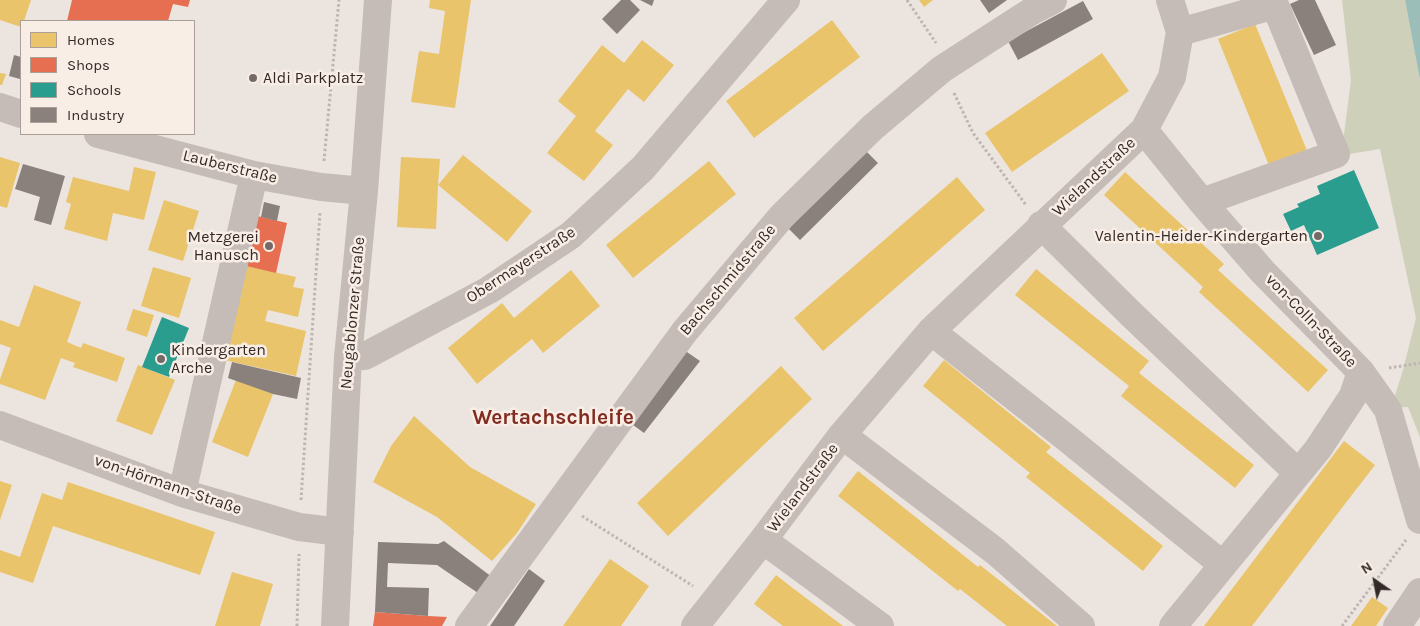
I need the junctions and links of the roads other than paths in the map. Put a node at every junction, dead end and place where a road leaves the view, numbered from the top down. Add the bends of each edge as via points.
1 (378, 0) edge
2 (786, 0) edge
3 (1053, 0) edge
4 (1170, 0) edge
5 (1180, 32) junction
6 (0, 108) edge
7 (20, 114) edge
8 (1144, 130) junction
9 (102, 135) edge
10 (254, 175) junction
11 (364, 191) junction
12 (1202, 202) junction
13 (1042, 226) junction
14 (930, 330) junction
15 (348, 357) junction
16 (1361, 372) junction
17 (0, 425) edge
18 (842, 435) junction
19 (1298, 473) junction
20 (182, 493) junction
21 (1414, 528) edge
22 (340, 532) junction
23 (763, 540) junction
24 (1223, 565) junction
25 (1420, 592) edge
26 (335, 626) edge
27 (469, 626) edge
28 (695, 626) edge
29 (880, 626) edge
30 (1081, 626) edge
31 (1173, 626) edge
32 (1397, 626) edge

1 - 11 street, Neugablonzer Straße
2 - 15 street, Obermayerstraße via 643,168 571,235 489,290 365,356
3 - 27 street, Bachschmidstraße via 942,68 873,127 782,216 685,332
4 - 5 street
5 - 8 street via 1172,77
5 - 12 street via 1275,5 1336,154
6 - 7 street
8 - 12 street, Wielandstraße
8 - 13 street, Wielandstraße
9 - 10 street, Lauberstraße
10 - 11 street, Lauberstraße
10 - 20 street
11 - 15 street, Neugablonzer Straße
12 - 16 street, von-Colln-Straße via 1263,272
13 - 14 street, Wielandstraße
13 - 19 street, Wielandstraße
14 - 18 street, Wielandstraße
14 - 24 street
15 - 22 street, Neugablonzer Straße
16 - 19 street, von-Colln-Straße via 1353,396
16 - 21 street via 1388,410
17 - 20 street, von-Hörmann-Straße
18 - 23 street, Wielandstraße
18 - 30 street, Wielandstraße via 995,551
19 - 24 street, von-Colln-Straße
20 - 22 street, von-Hörmann-Straße via 299,527
22 - 26 street, Neugablonzer Straße
23 - 28 street, Wielandstraße
23 - 29 street, Wielandstraße
24 - 31 street, von-Colln-Straße
25 - 32 street

